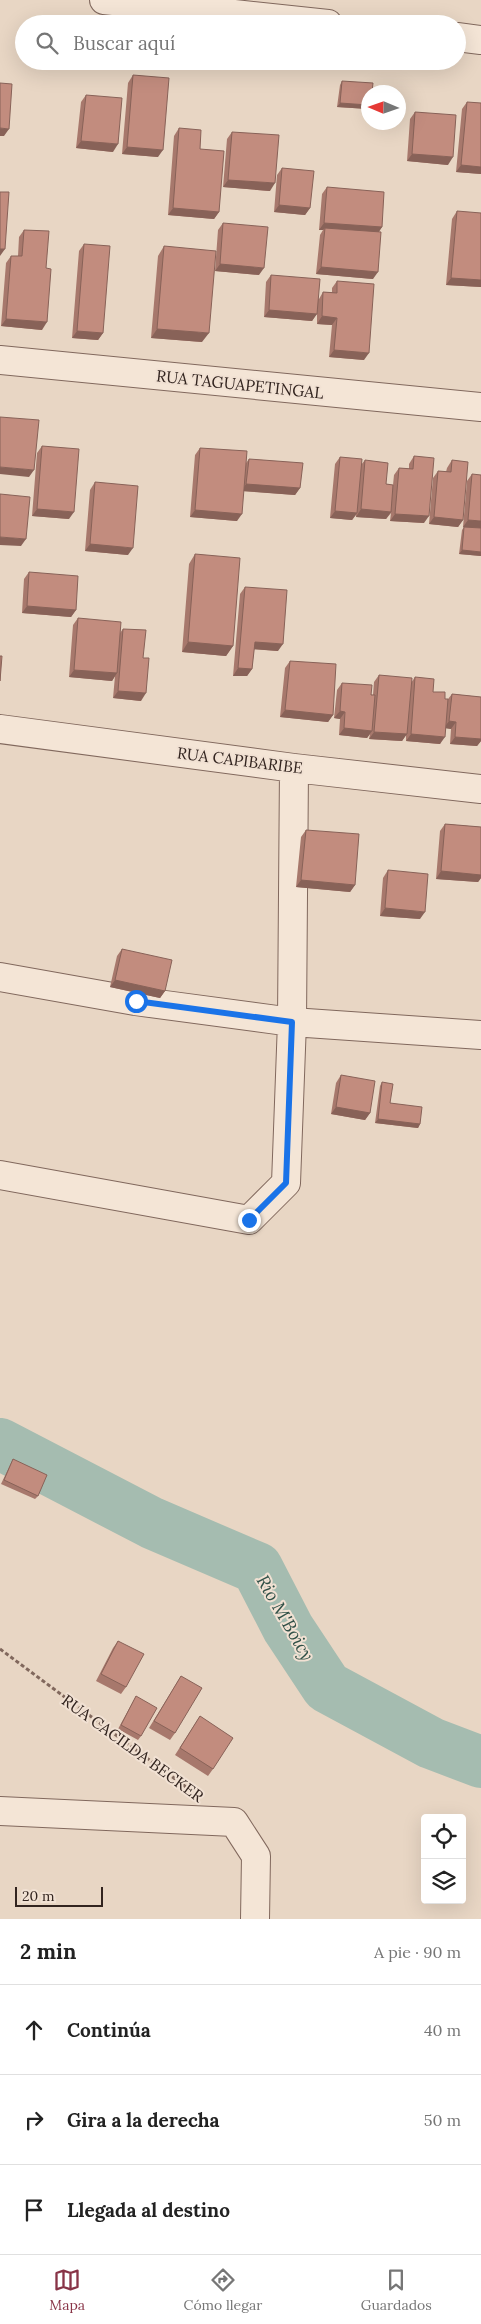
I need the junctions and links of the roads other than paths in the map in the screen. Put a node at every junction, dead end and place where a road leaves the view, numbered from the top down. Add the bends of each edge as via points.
1 (104, 0) edge
2 (244, 15) edge
3 (466, 38) edge
4 (481, 40) edge
5 (0, 360) edge
6 (481, 407) edge
7 (0, 728) edge
8 (294, 768) junction
9 (481, 789) edge
10 (0, 977) edge
11 (292, 1022) junction
12 (481, 1035) edge
13 (0, 1175) edge
14 (0, 1811) edge
15 (256, 1919) edge

1 - 2 street
3 - 4 street
5 - 6 street, RUA TAGUAPETINGAL
7 - 8 street, RUA CAPIBARIBE
8 - 9 street, RUA CAPIBARIBE
8 - 11 street
10 - 11 street via 136,1001
11 - 12 street
11 - 13 street via 286,1183 249,1220
14 - 15 street via 234,1822 256,1856

